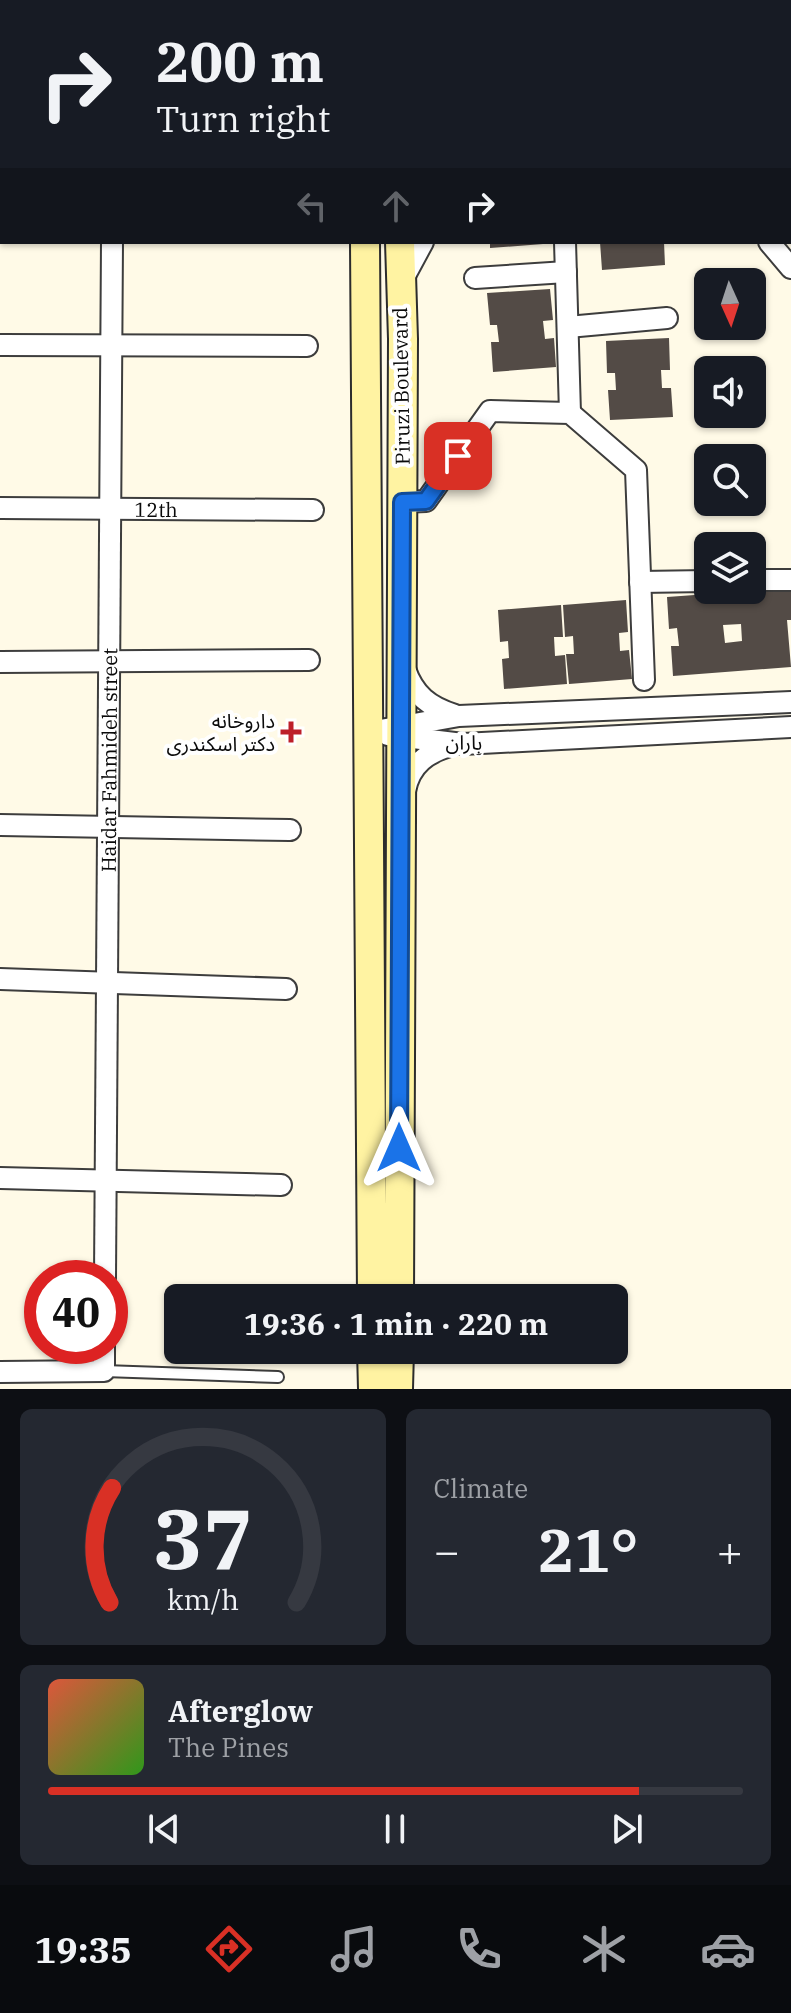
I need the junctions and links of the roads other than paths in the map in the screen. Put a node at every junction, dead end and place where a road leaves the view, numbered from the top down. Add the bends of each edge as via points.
1 (112, 244) edge
2 (365, 244) edge
3 (400, 244) edge
4 (422, 244) edge
5 (565, 244) edge
6 (771, 244) edge
7 (791, 268) edge
8 (566, 272) junction
9 (475, 278) dead end
10 (400, 285) junction
11 (667, 318) dead end
12 (568, 327) junction
13 (0, 345) edge
14 (307, 346) dead end
15 (112, 347) junction
16 (570, 413) junction
17 (402, 502) junction
18 (0, 508) edge
19 (110, 510) junction
20 (313, 510) dead end
21 (766, 580) edge
22 (791, 580) edge
23 (694, 581) edge
24 (640, 582) junction
25 (309, 660) dead end
26 (401, 660) junction
27 (0, 662) edge
28 (109, 662) junction
29 (644, 680) dead end
30 (791, 702) edge
31 (459, 716) junction
32 (791, 727) edge
33 (369, 732) junction
34 (401, 732) junction
35 (457, 743) junction
36 (401, 809) junction
37 (0, 825) edge
38 (108, 827) junction
39 (290, 830) dead end
40 (0, 979) edge
41 (107, 983) junction
42 (286, 989) dead end
43 (0, 1178) edge
44 (105, 1180) junction
45 (281, 1185) dead end
46 (105, 1260) edge
47 (372, 1284) edge
48 (399, 1284) edge
49 (104, 1364) edge
50 (372, 1364) edge
51 (399, 1364) edge
52 (104, 1371) junction
53 (0, 1372) edge
54 (278, 1377) dead end
55 (373, 1389) edge
56 (398, 1389) edge

1 - 15 street, Haidar Fahmideh street
2 - 33 street, Piruzi Boulevard
3 - 10 street, Piruzi Boulevard
4 - 10 street
5 - 8 street
6 - 7 street
8 - 9 street
8 - 12 street
10 - 17 street, Piruzi Boulevard
11 - 12 street
12 - 16 street
13 - 15 street
14 - 15 street
15 - 19 street, Haidar Fahmideh street
16 - 17 street via 490,411 426,501
16 - 24 street via 636,470
17 - 26 street, Piruzi Boulevard
18 - 19 street, 12th
19 - 20 street, 12th
19 - 28 street, Haidar Fahmideh street
21 - 22 street
23 - 24 street
24 - 29 street
25 - 28 street
26 - 31 street via 420,698
26 - 34 street, Piruzi Boulevard
27 - 28 street
28 - 38 street, Haidar Fahmideh street
30 - 31 street, باران
31 - 34 street, باران
32 - 35 street, باران
33 - 34 street, باران
33 - 47 street, Piruzi Boulevard
34 - 35 street, باران
34 - 36 street, Piruzi Boulevard
35 - 36 street via 418,762 407,780
36 - 48 street, Piruzi Boulevard
37 - 38 street
38 - 39 street
38 - 41 street, Haidar Fahmideh street
40 - 41 street
41 - 42 street
41 - 44 street, Haidar Fahmideh street
43 - 44 street
44 - 45 street
44 - 46 street, Haidar Fahmideh street
49 - 52 street
50 - 55 street
51 - 56 street
52 - 53 street
52 - 54 lane

